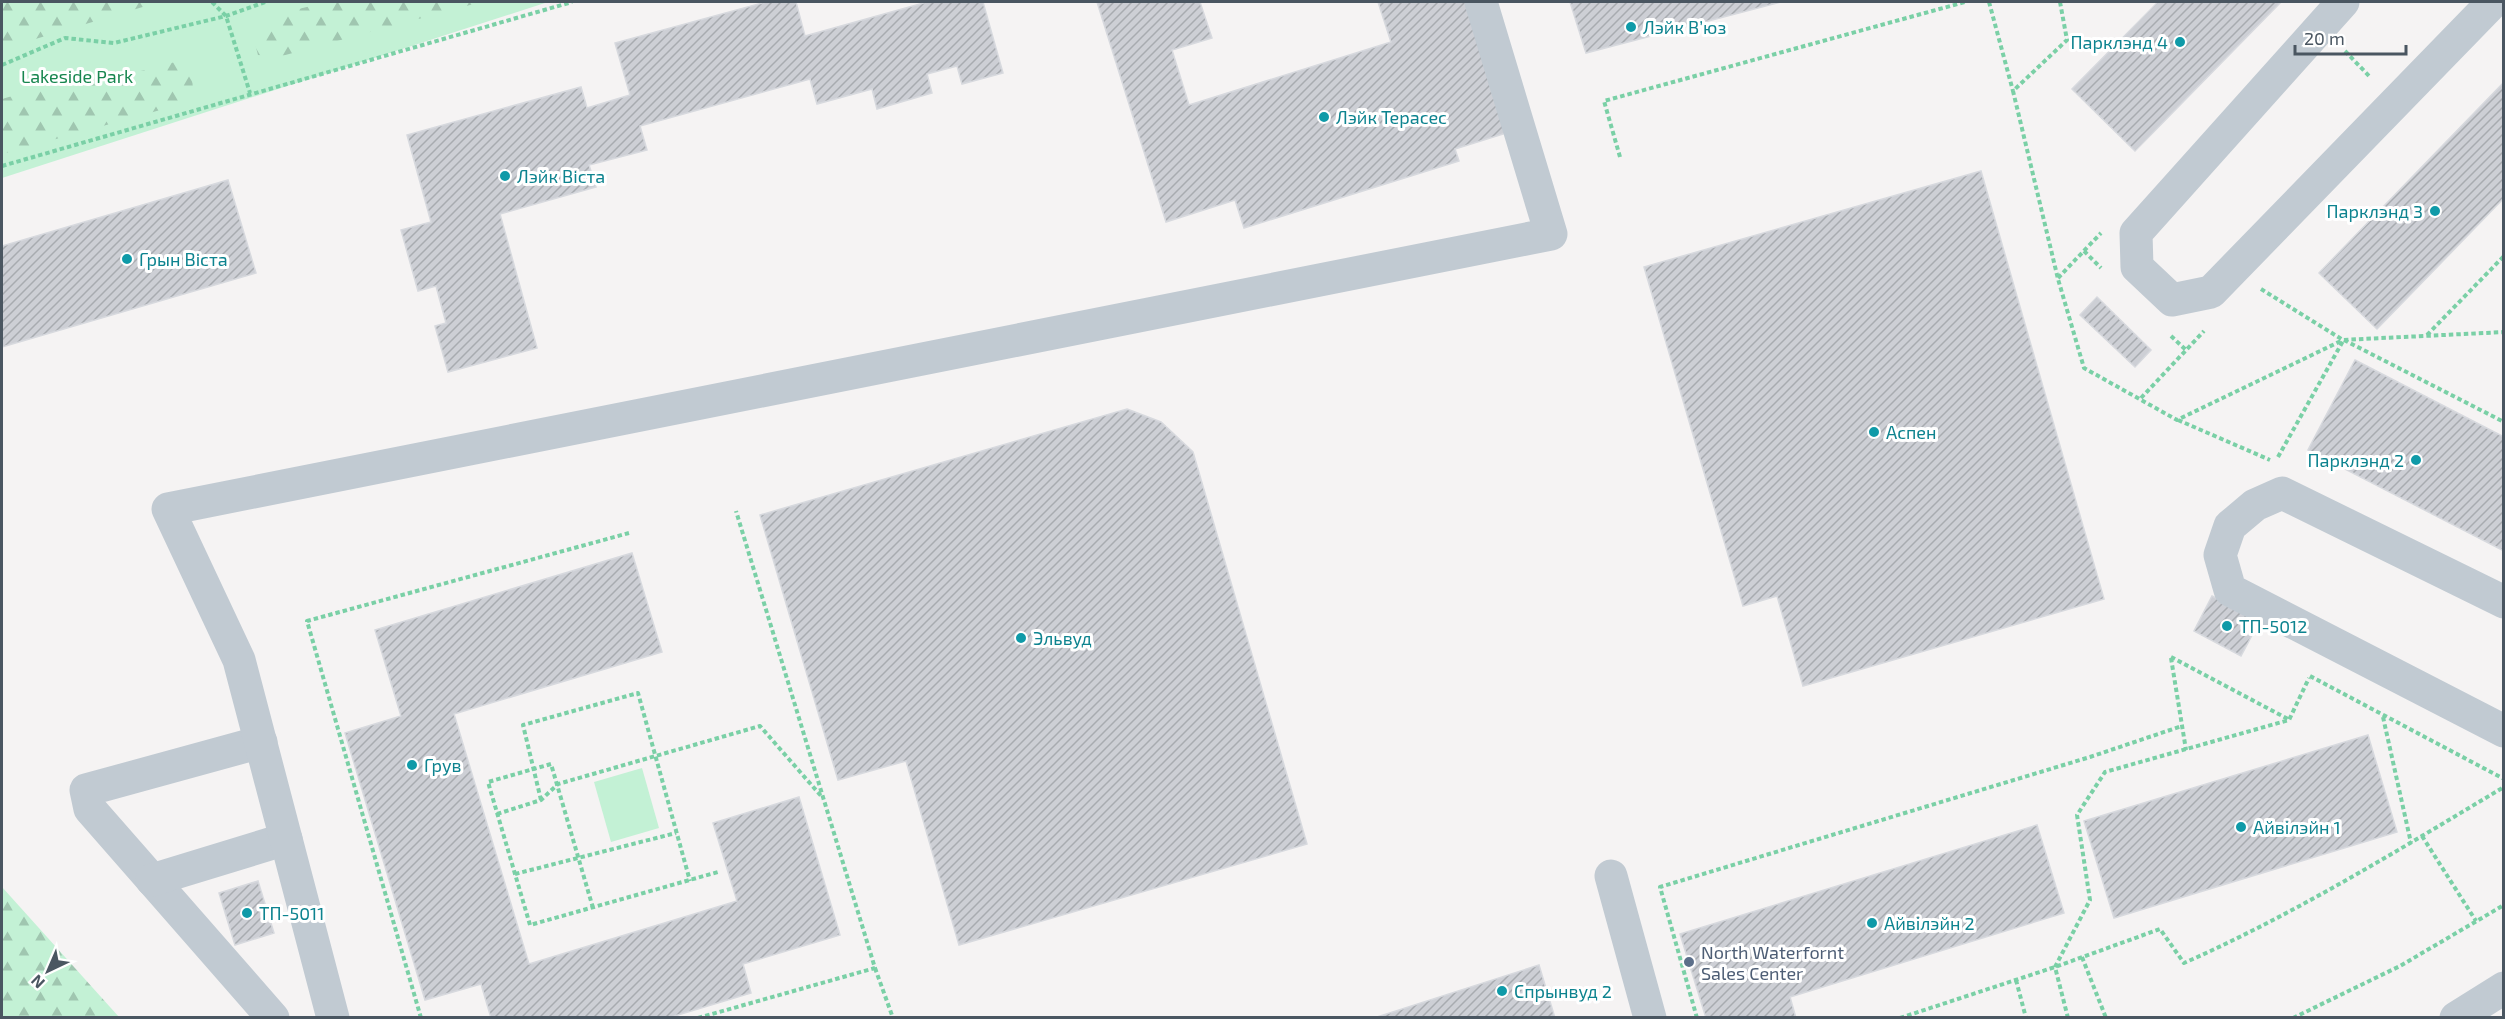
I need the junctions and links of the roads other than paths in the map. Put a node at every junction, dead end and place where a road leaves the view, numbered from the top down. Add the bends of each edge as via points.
1 (1481, 2) edge
2 (2343, 2) edge
3 (2493, 2) edge
4 (2504, 602) edge
5 (2504, 731) edge
6 (261, 742) junction
7 (286, 839) junction
8 (1611, 876) dead end
9 (152, 880) junction
10 (2504, 988) edge
11 (273, 1017) edge
12 (333, 1017) edge
13 (1650, 1017) edge
14 (2457, 1017) edge

1 - 6 street via 1551,234 168,509 239,660
2 - 3 street via 2136,233 2137,267 2172,300 2211,292
4 - 5 street via 2282,493 2255,506 2230,526 2220,555 2230,590
6 - 7 street
6 - 9 street via 86,790 90,808
7 - 9 street
7 - 12 street
8 - 13 street
9 - 11 street
10 - 14 street

